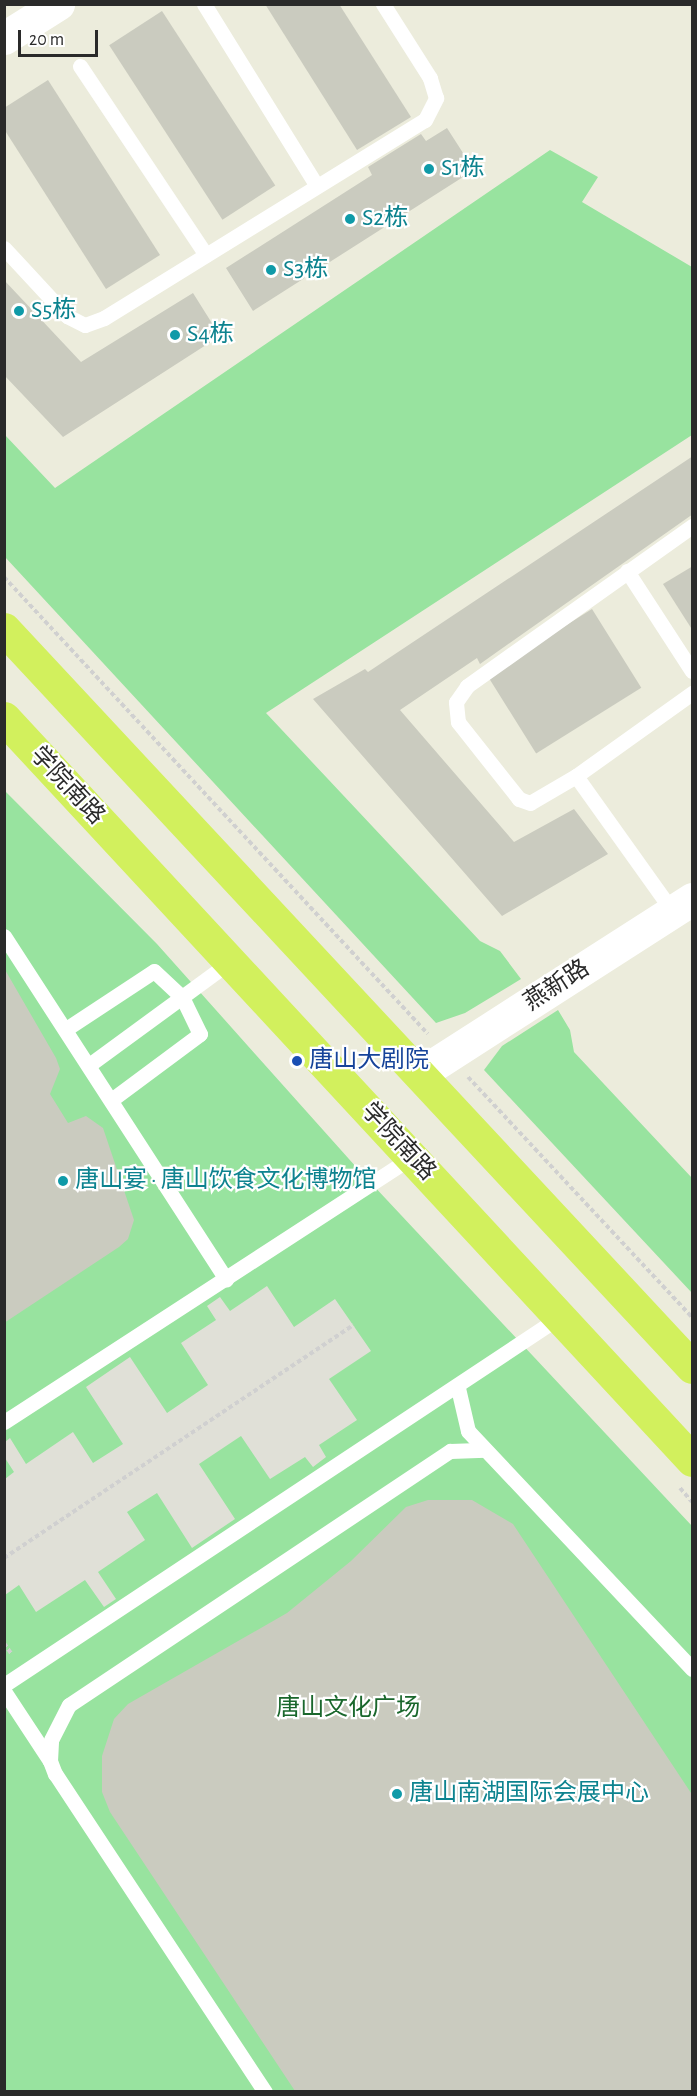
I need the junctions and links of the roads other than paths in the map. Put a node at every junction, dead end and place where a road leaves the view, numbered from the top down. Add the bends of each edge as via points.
1 (58, 4) edge
2 (204, 4) edge
3 (383, 4) edge
4 (4, 38) edge
5 (80, 66) dead end
6 (317, 186) junction
7 (4, 248) edge
8 (206, 255) junction
9 (693, 526) edge
10 (627, 571) junction
11 (4, 629) edge
12 (693, 671) edge
13 (693, 693) edge
14 (4, 718) edge
15 (576, 776) junction
16 (683, 906) edge
17 (4, 936) edge
18 (231, 961) junction
19 (182, 997) junction
20 (66, 1029) junction
21 (89, 1065) junction
22 (421, 1073) junction
23 (111, 1100) junction
24 (412, 1157) junction
25 (226, 1279) junction
26 (558, 1318) junction
27 (693, 1367) edge
28 (458, 1388) junction
29 (4, 1422) edge
30 (485, 1450) junction
31 (693, 1460) edge
32 (693, 1669) edge
33 (5, 1685) edge
34 (4, 1691) edge
35 (50, 1761) junction
36 (265, 2091) edge

1 - 4 street
2 - 6 lane
3 - 6 lane via 430,78 436,98 425,120
5 - 8 lane
6 - 8 lane
7 - 8 lane via 67,316 85,325
9 - 10 lane
10 - 12 lane
10 - 15 lane via 467,686 456,702 458,722 519,799 530,803
11 - 22 main road
13 - 15 lane
14 - 18 main road, 学院南路
15 - 16 lane
16 - 22 street, 燕新路
17 - 20 lane
18 - 19 lane
18 - 24 main road, 学院南路
19 - 20 lane via 154,971
19 - 21 lane
19 - 23 lane via 200,1034
20 - 21 lane
21 - 23 lane
22 - 27 main road
23 - 25 lane
24 - 25 lane
24 - 26 main road, 学院南路
25 - 29 lane
26 - 28 lane
26 - 31 main road, 学院南路
28 - 30 lane via 468,1431
28 - 33 lane
30 - 32 lane
30 - 35 lane via 450,1451 69,1705 51,1740
34 - 35 lane
35 - 36 lane

